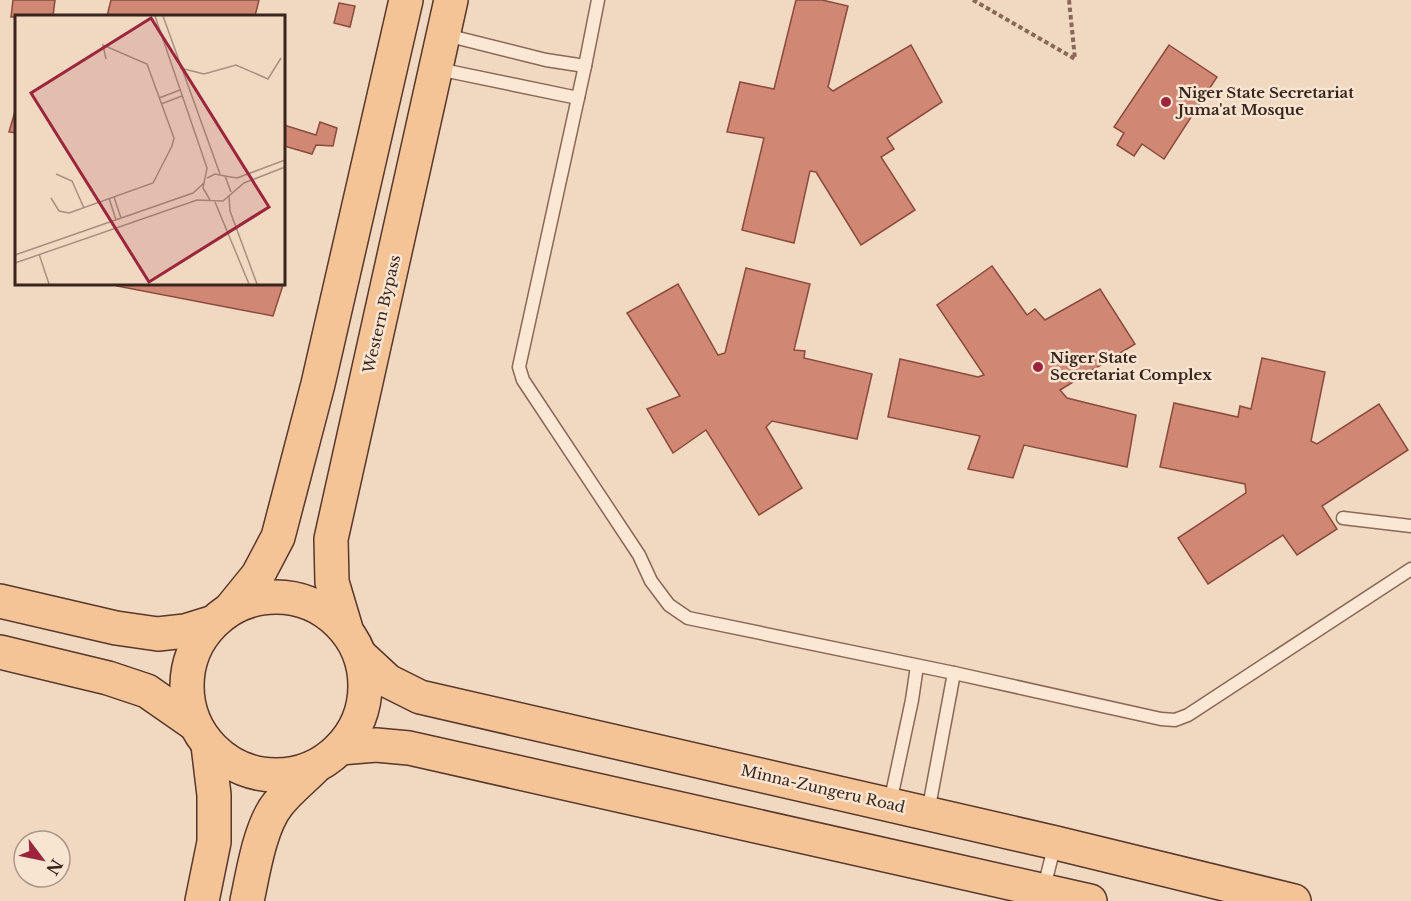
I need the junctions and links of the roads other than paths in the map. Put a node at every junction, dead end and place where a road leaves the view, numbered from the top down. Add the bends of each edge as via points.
1 (406, 0) edge
2 (451, 0) edge
3 (598, 0) edge
4 (443, 34) junction
5 (585, 66) junction
6 (437, 69) junction
7 (578, 99) junction
8 (1343, 518) dead end
9 (1411, 526) edge
10 (1411, 569) edge
11 (0, 601) edge
12 (221, 615) junction
13 (354, 643) junction
14 (0, 652) edge
15 (917, 666) junction
16 (954, 673) junction
17 (201, 734) junction
18 (328, 757) junction
19 (890, 804) junction
20 (928, 813) junction
21 (1056, 843) junction
22 (1038, 896) edge
23 (202, 901) edge
24 (247, 901) edge
25 (1090, 901) edge
26 (1294, 901) edge

1 - 12 main road via 318,384 278,537 258,575
2 - 4 main road, Western Bypass
3 - 5 lane
4 - 5 lane
4 - 6 main road, Western Bypass
5 - 7 lane
6 - 7 lane
6 - 13 main road, Western Bypass via 331,539 332,582
7 - 15 lane via 520,357 524,380 669,605 688,618
8 - 9 lane
10 - 16 lane via 1175,720
11 - 12 main road via 158,634 185,631
12 - 13 main road via 262,596 293,597 322,608
12 - 17 main road via 196,645 187,670 186,697
13 - 18 main road via 366,689 358,721
13 - 19 main road, Minna-Zungeru Road via 388,681 420,697
14 - 17 main road via 147,691
15 - 16 lane
15 - 19 lane
16 - 20 lane
17 - 18 main road via 230,764 258,774 287,775
17 - 23 main road via 214,795 214,842
18 - 22 main road via 376,745 409,748
18 - 24 main road via 278,804 266,824
19 - 20 main road, Minna-Zungeru Road
20 - 21 main road, Minna-Zungeru Road
21 - 22 lane
21 - 26 main road, Minna-Zungeru Road
22 - 25 main road

